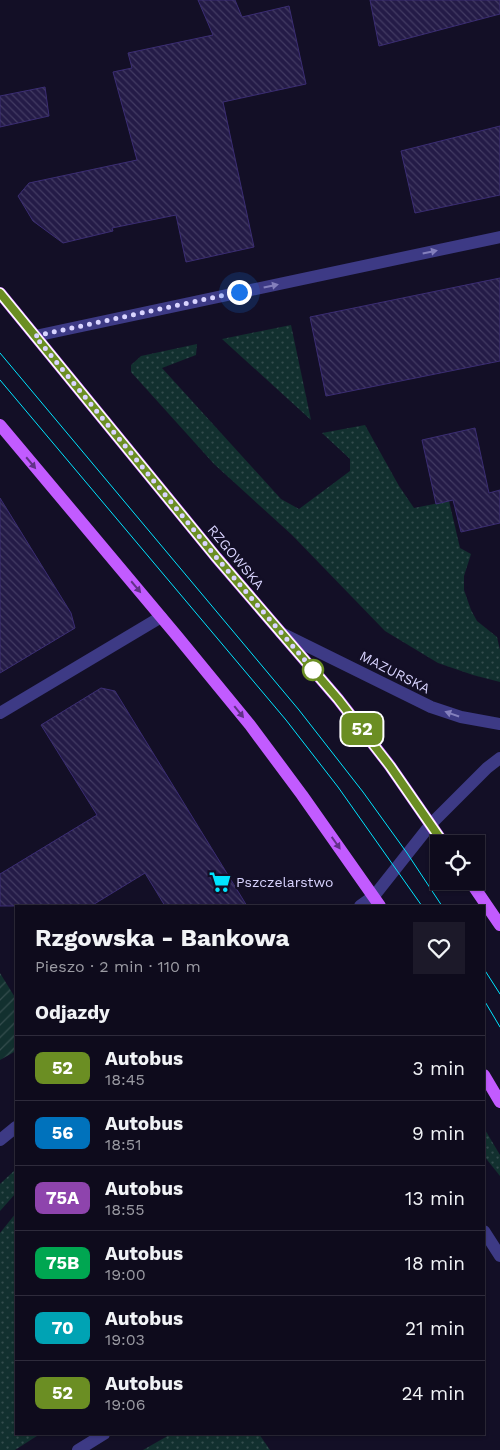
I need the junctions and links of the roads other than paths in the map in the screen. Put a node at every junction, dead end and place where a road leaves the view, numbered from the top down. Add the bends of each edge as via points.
1 (500, 237) edge
2 (0, 293) edge
3 (35, 336) junction
4 (0, 426) edge
5 (161, 617) junction
6 (281, 633) junction
7 (0, 713) edge
8 (500, 724) edge
9 (500, 758) edge
10 (430, 824) junction
11 (438, 835) edge
12 (476, 890) edge
13 (377, 901) edge
14 (363, 905) edge
15 (500, 925) edge
16 (485, 1077) edge
17 (500, 1102) edge
18 (15, 1128) edge
19 (0, 1140) edge
20 (485, 1233) edge
21 (500, 1256) edge
22 (102, 1435) edge
23 (78, 1450) edge

3 -> 1 street
2 - 3 main road, RZGOWSKA
3 - 6 main road, RZGOWSKA
4 -> 5 main road
5 - 7 street
5 -> 13 main road via 250,725
8 -> 6 street, MAZURSKA via 461,717 431,707
6 - 10 main road, RZGOWSKA via 338,699
9 - 10 street
10 - 11 main road, RZGOWSKA
10 - 13 street
12 - 15 main road
13 - 14 street
16 - 17 main road
18 - 19 street
20 - 21 street
22 - 23 street

